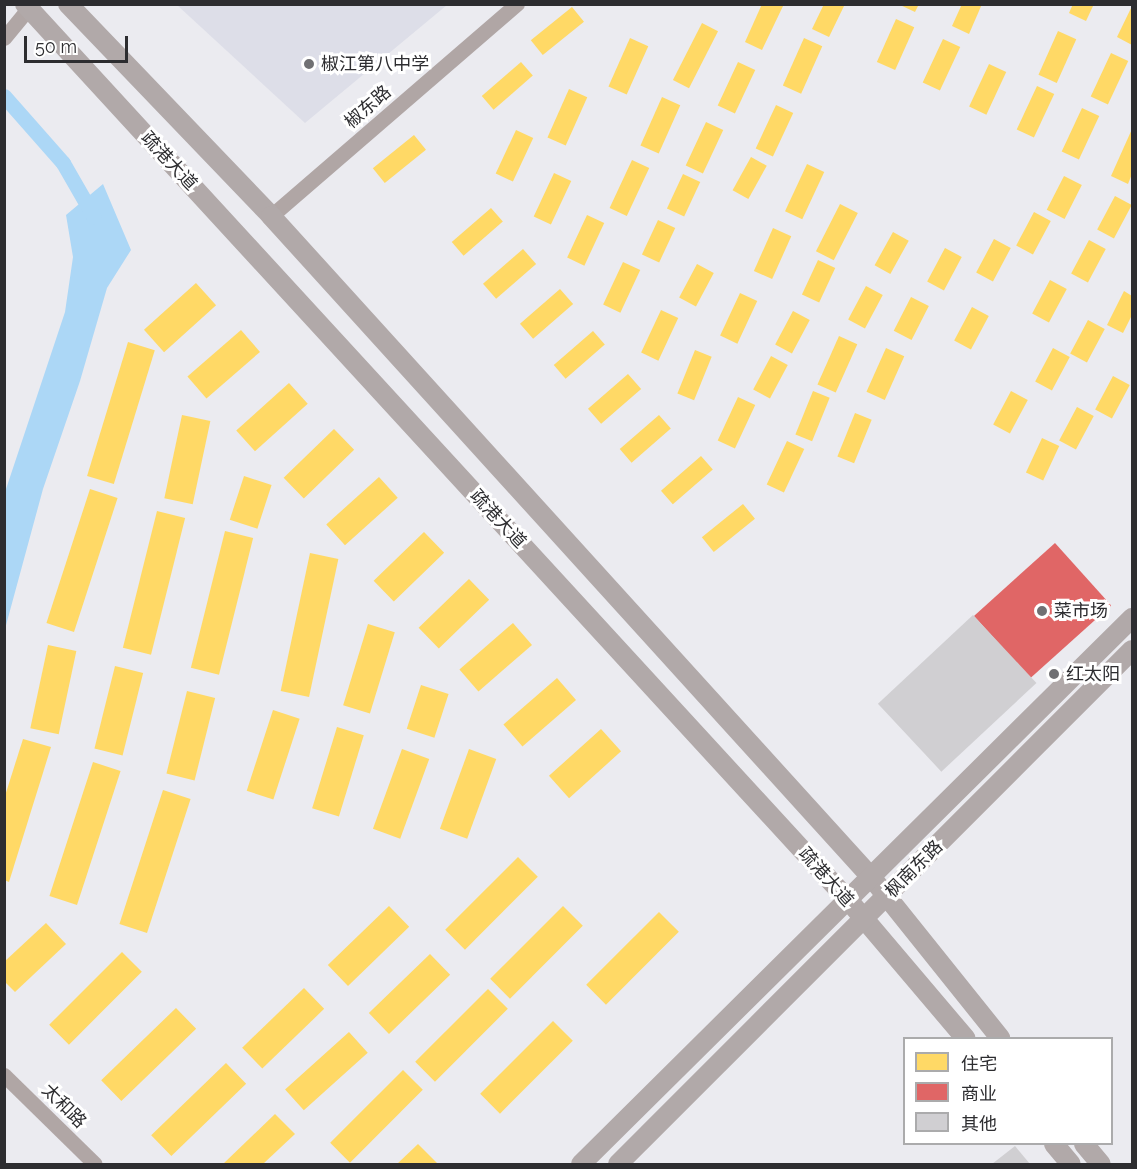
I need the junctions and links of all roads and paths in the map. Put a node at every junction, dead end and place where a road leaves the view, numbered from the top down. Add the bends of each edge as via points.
1 (69, 4) edge
2 (517, 4) edge
3 (29, 6) edge
4 (4, 38) edge
5 (271, 216) junction
6 (1132, 618) edge
7 (1132, 650) edge
8 (872, 878) junction
9 (887, 896) junction
10 (849, 901) junction
11 (864, 920) junction
12 (964, 1037) edge
13 (999, 1037) edge
14 (4, 1075) edge
15 (1055, 1145) edge
16 (1086, 1145) edge
17 (95, 1164) edge
18 (581, 1164) edge
19 (618, 1164) edge
20 (1071, 1164) edge
21 (1101, 1164) edge

1 - 5 main road, 疏港大道
2 - 5 street, 椒东路
3 - 4 street
3 - 10 main road, 疏港大道
5 - 8 main road, 疏港大道
6 - 8 main road
7 - 9 main road, 枫南东路
8 - 9 main road, 疏港大道
8 - 10 main road
9 - 11 main road, 枫南东路
9 - 13 main road, 疏港大道
10 - 11 main road, 疏港大道
10 - 18 main road
11 - 12 main road, 疏港大道
11 - 19 main road, 枫南东路
14 - 17 street, 太和路
15 - 20 main road
16 - 21 main road

